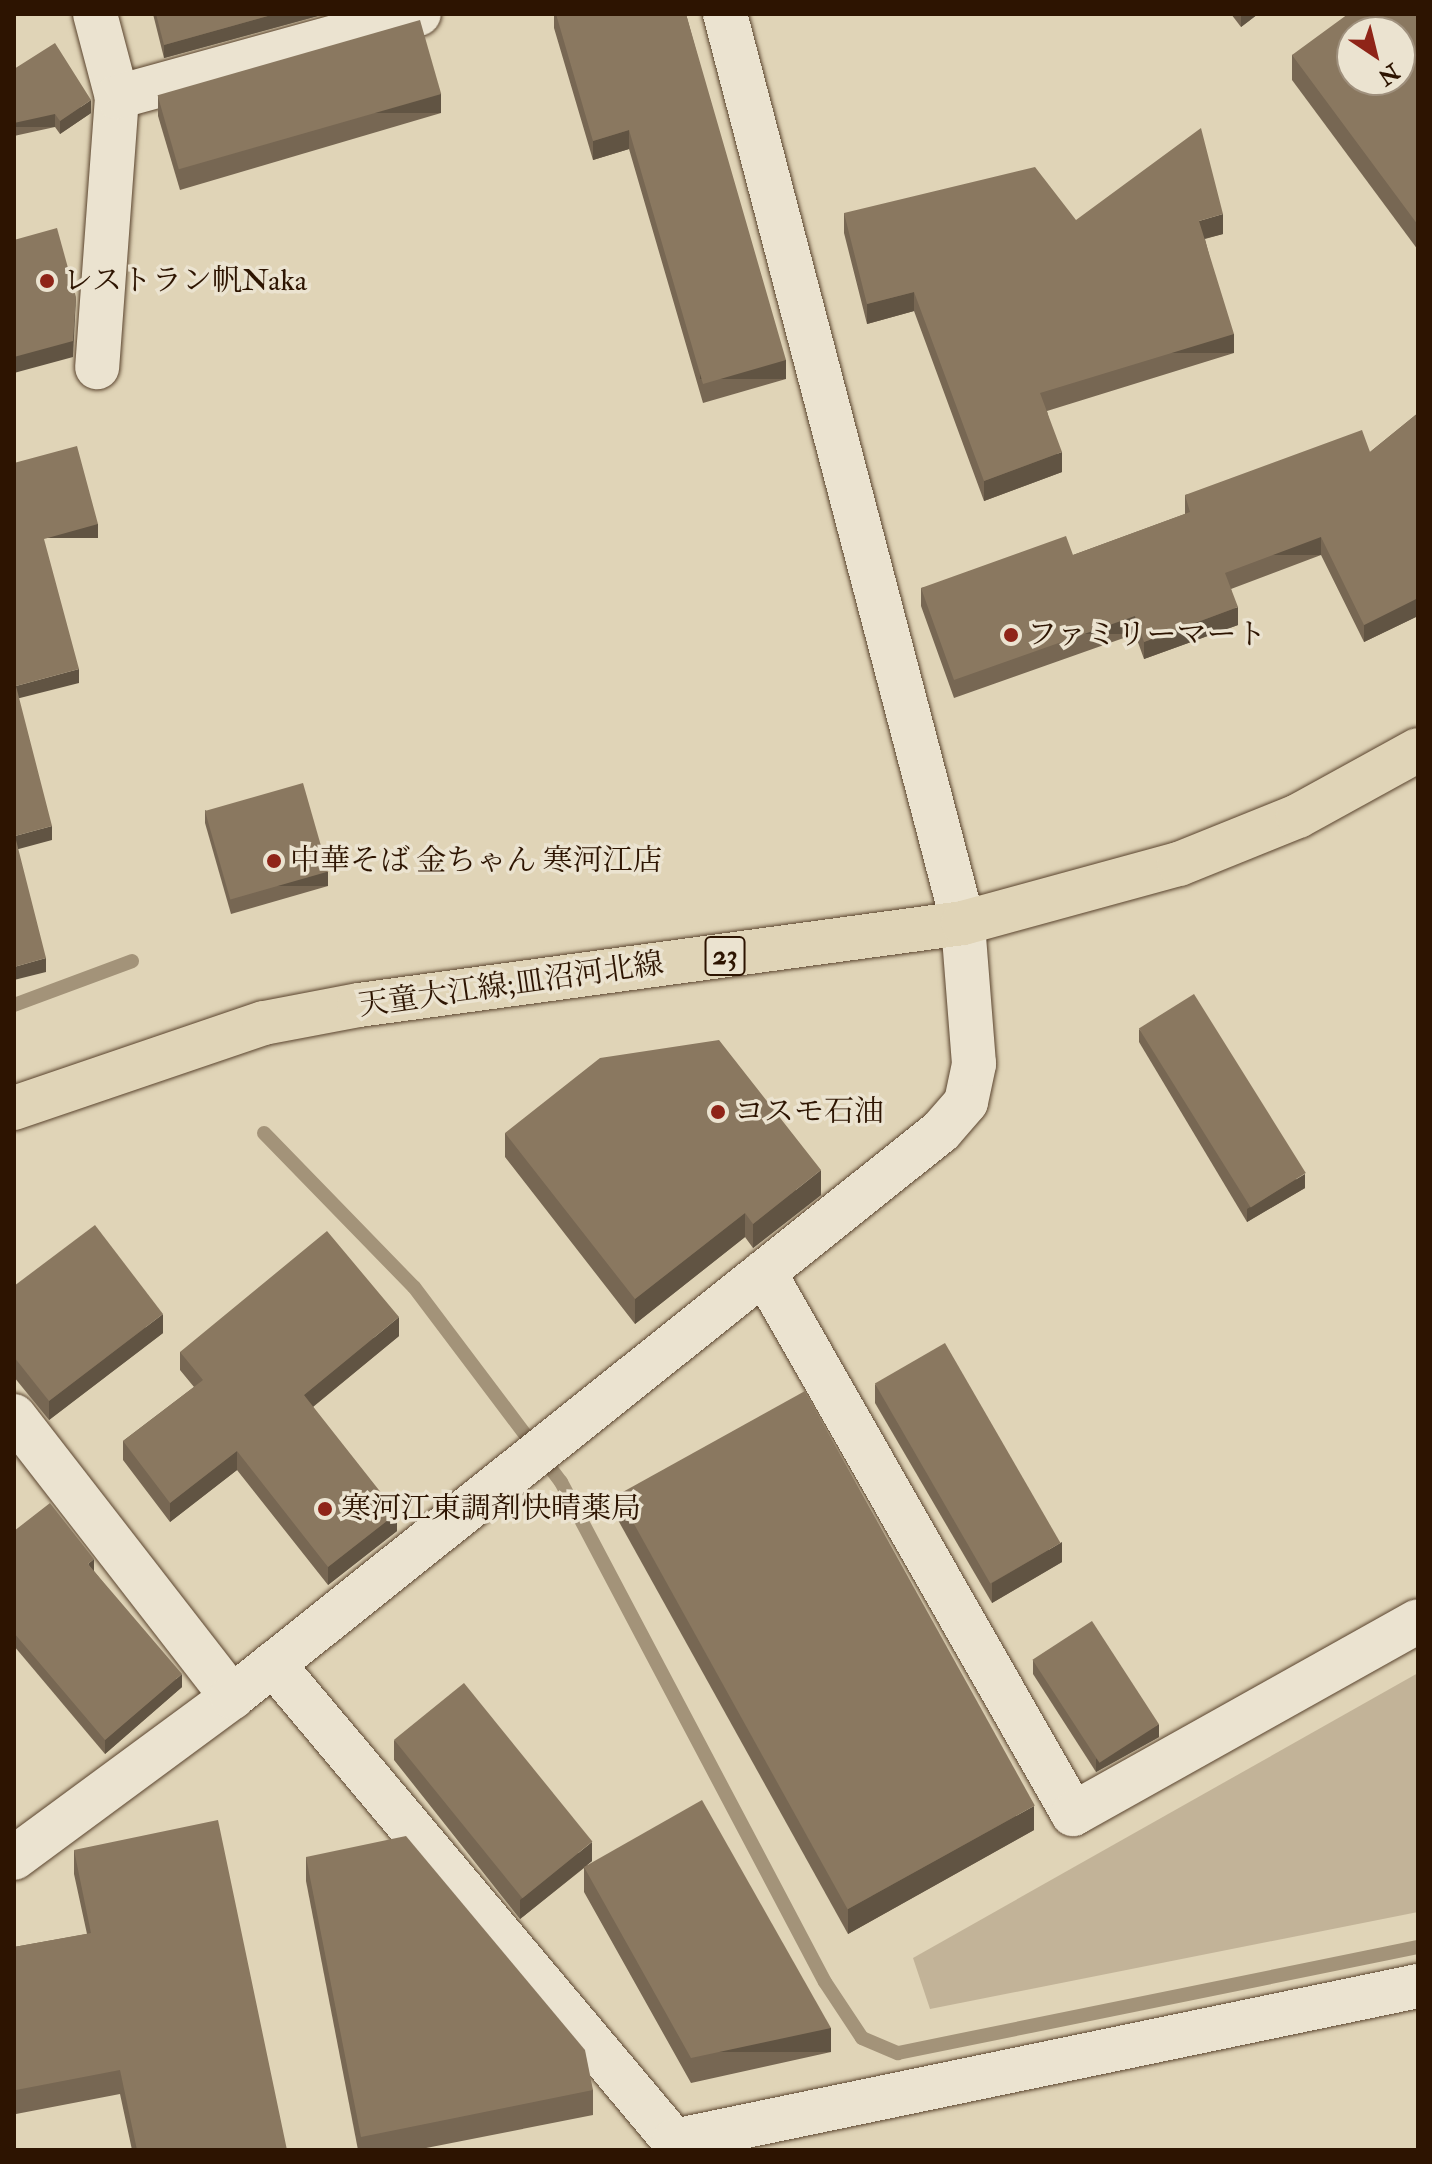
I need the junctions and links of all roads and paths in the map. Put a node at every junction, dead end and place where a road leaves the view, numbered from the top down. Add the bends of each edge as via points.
1 (95, 14) edge
2 (725, 14) edge
3 (414, 15) edge
4 (117, 97) junction
5 (97, 367) dead end
6 (1418, 750) edge
7 (963, 923) junction
8 (14, 1108) edge
9 (764, 1272) junction
10 (14, 1416) edge
11 (27, 1461) edge
12 (1418, 1621) edge
13 (273, 1664) junction
14 (232, 1697) junction
15 (14, 1858) edge
16 (1418, 1986) edge

1 - 4 street
2 - 7 street
3 - 4 street
4 - 5 street
6 - 7 main road, 天童大江線;皿沼河北線 / 23 via 1298,816 1179,864
7 - 8 main road, 天童大江線;皿沼河北線 / 23 via 359,1005 264,1023
7 - 9 street via 974,1064 966,1102 941,1131
9 - 12 street via 1073,1814
9 - 13 street
10 - 11 street
11 - 14 street
13 - 14 street
13 - 16 street via 674,2141
14 - 15 street

